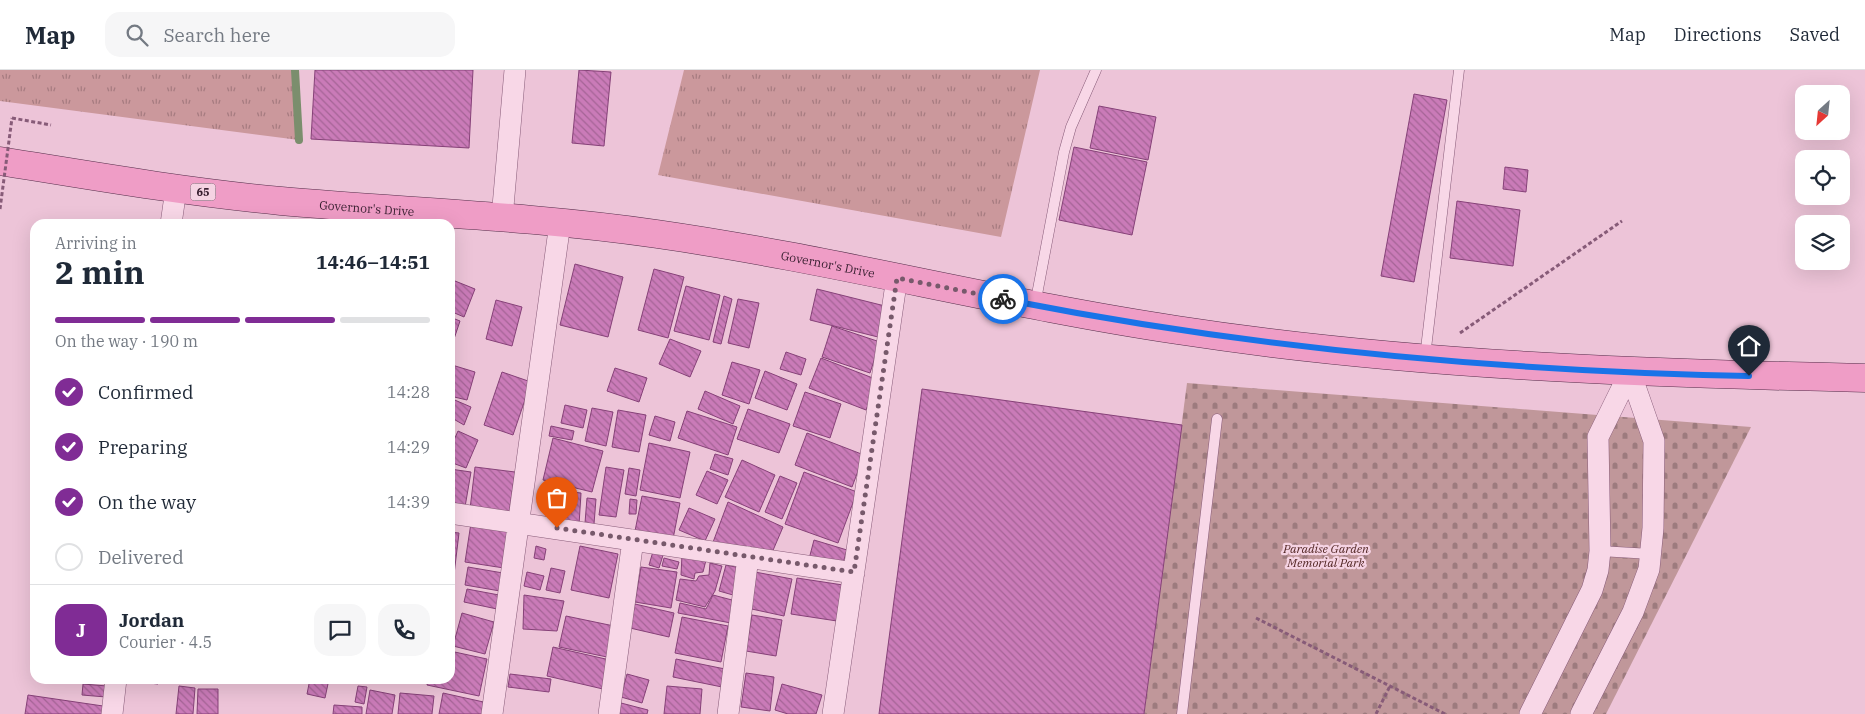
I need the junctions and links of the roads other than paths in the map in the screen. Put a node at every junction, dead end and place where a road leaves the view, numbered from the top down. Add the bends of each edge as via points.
1 (516, 70) edge
2 (1096, 70) edge
3 (1458, 70) edge
4 (0, 161) edge
5 (176, 189) junction
6 (502, 218) junction
7 (173, 219) edge
8 (560, 223) junction
9 (897, 278) junction
10 (1035, 306) junction
11 (1425, 357) junction
12 (1630, 372) junction
13 (1865, 378) edge
14 (1217, 419) dead end
15 (455, 513) edge
16 (519, 523) junction
17 (633, 540) junction
18 (1600, 551) junction
19 (1651, 554) junction
20 (748, 557) junction
21 (854, 572) junction
22 (115, 684) edge
23 (112, 714) edge
24 (492, 714) edge
25 (609, 714) edge
26 (728, 714) edge
27 (834, 714) edge
28 (1182, 714) edge
29 (1530, 714) edge
30 (1581, 714) edge

1 - 6 street
2 - 10 lane via 1071,127 1064,152
3 - 11 lane
4 - 5 main road, Governor's Drive / 65
5 - 6 main road, Governor's Drive / 65
5 - 7 street
6 - 8 main road, Governor's Drive / 65
8 - 9 main road, Governor's Drive / 65 via 663,235
8 - 16 street
9 - 10 main road, Governor's Drive / 65
9 - 21 street
10 - 11 main road, Governor's Drive / 65 via 1250,340
11 - 12 main road, Governor's Drive / 65
12 - 13 main road, Governor's Drive / 65
12 - 18 street via 1598,437
12 - 19 street via 1654,441
14 - 28 lane
15 - 16 street
16 - 17 street
16 - 24 street
17 - 20 street
17 - 25 street
18 - 19 lane
18 - 29 street via 1592,590
19 - 30 street via 1642,593
20 - 21 street
20 - 26 street
21 - 27 street
22 - 23 street

